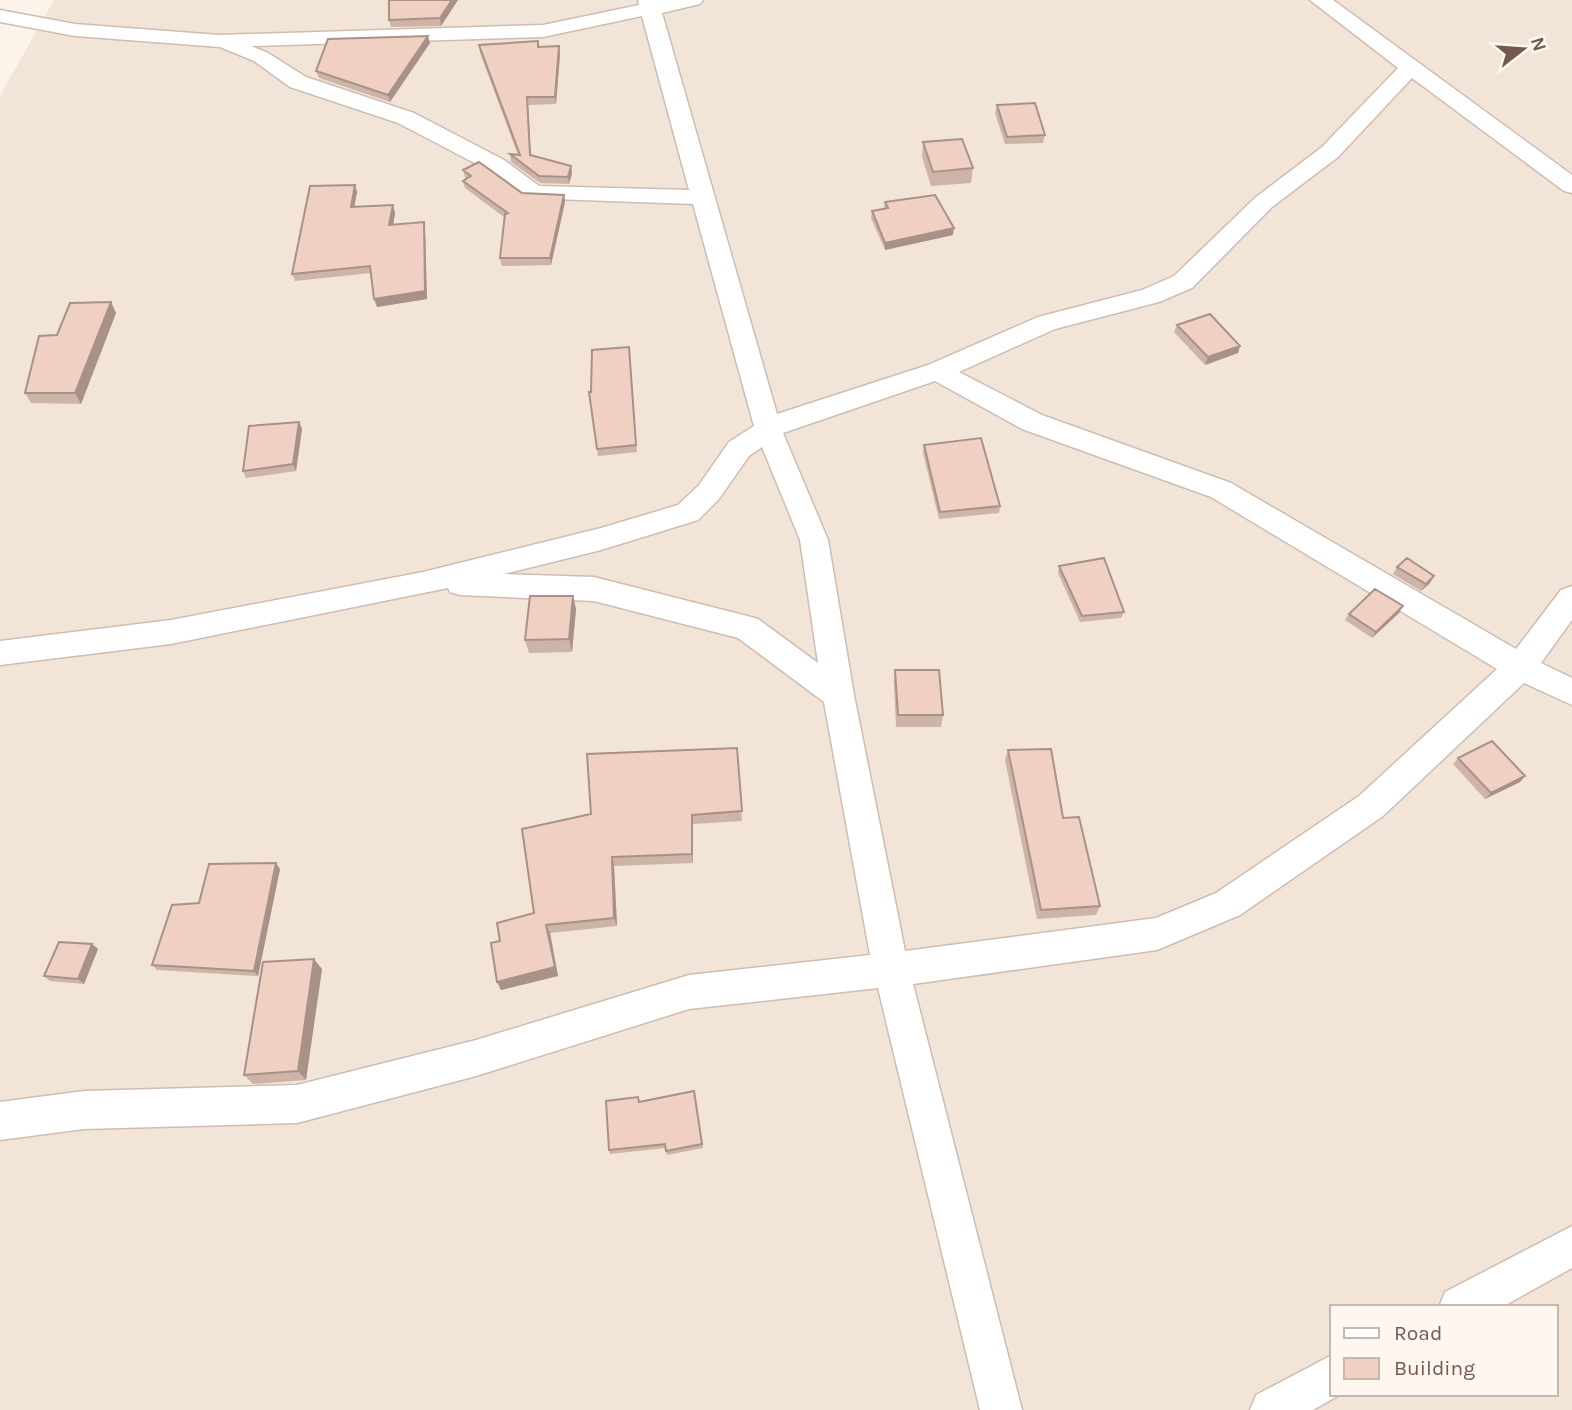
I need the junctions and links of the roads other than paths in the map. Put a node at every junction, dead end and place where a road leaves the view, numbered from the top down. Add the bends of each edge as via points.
1 (693, 0) edge
2 (1321, 0) edge
3 (650, 4) edge
4 (0, 16) edge
5 (219, 41) junction
6 (1410, 68) junction
7 (1572, 186) edge
8 (703, 197) junction
9 (937, 371) junction
10 (768, 429) junction
11 (423, 583) junction
12 (1572, 598) edge
13 (0, 653) edge
14 (1520, 667) junction
15 (1572, 692) edge
16 (838, 695) junction
17 (891, 970) junction
18 (0, 1121) edge
19 (1572, 1246) edge
20 (1464, 1305) edge
21 (1330, 1377) edge
22 (1001, 1410) edge
23 (1270, 1410) edge

1 - 3 street
2 - 6 street
3 - 5 street via 543,31
3 - 8 street
4 - 5 street via 75,30
5 - 8 street via 261,57 298,82 406,118 496,165 533,194
6 - 7 street
6 - 9 street via 1331,152 1264,202 1183,282 1150,296 1047,323
8 - 10 street
9 - 10 street
9 - 14 street via 1032,422 1220,490
10 - 11 street via 739,449 688,513
10 - 16 street via 814,540
11 - 13 street via 172,632
11 - 16 street via 594,589 747,628
12 - 14 street
14 - 15 street
14 - 17 street via 1371,806 1228,904 1157,934
16 - 17 street
17 - 18 street via 690,992 477,1058 297,1104 84,1110
17 - 22 street
19 - 20 street
21 - 23 street

